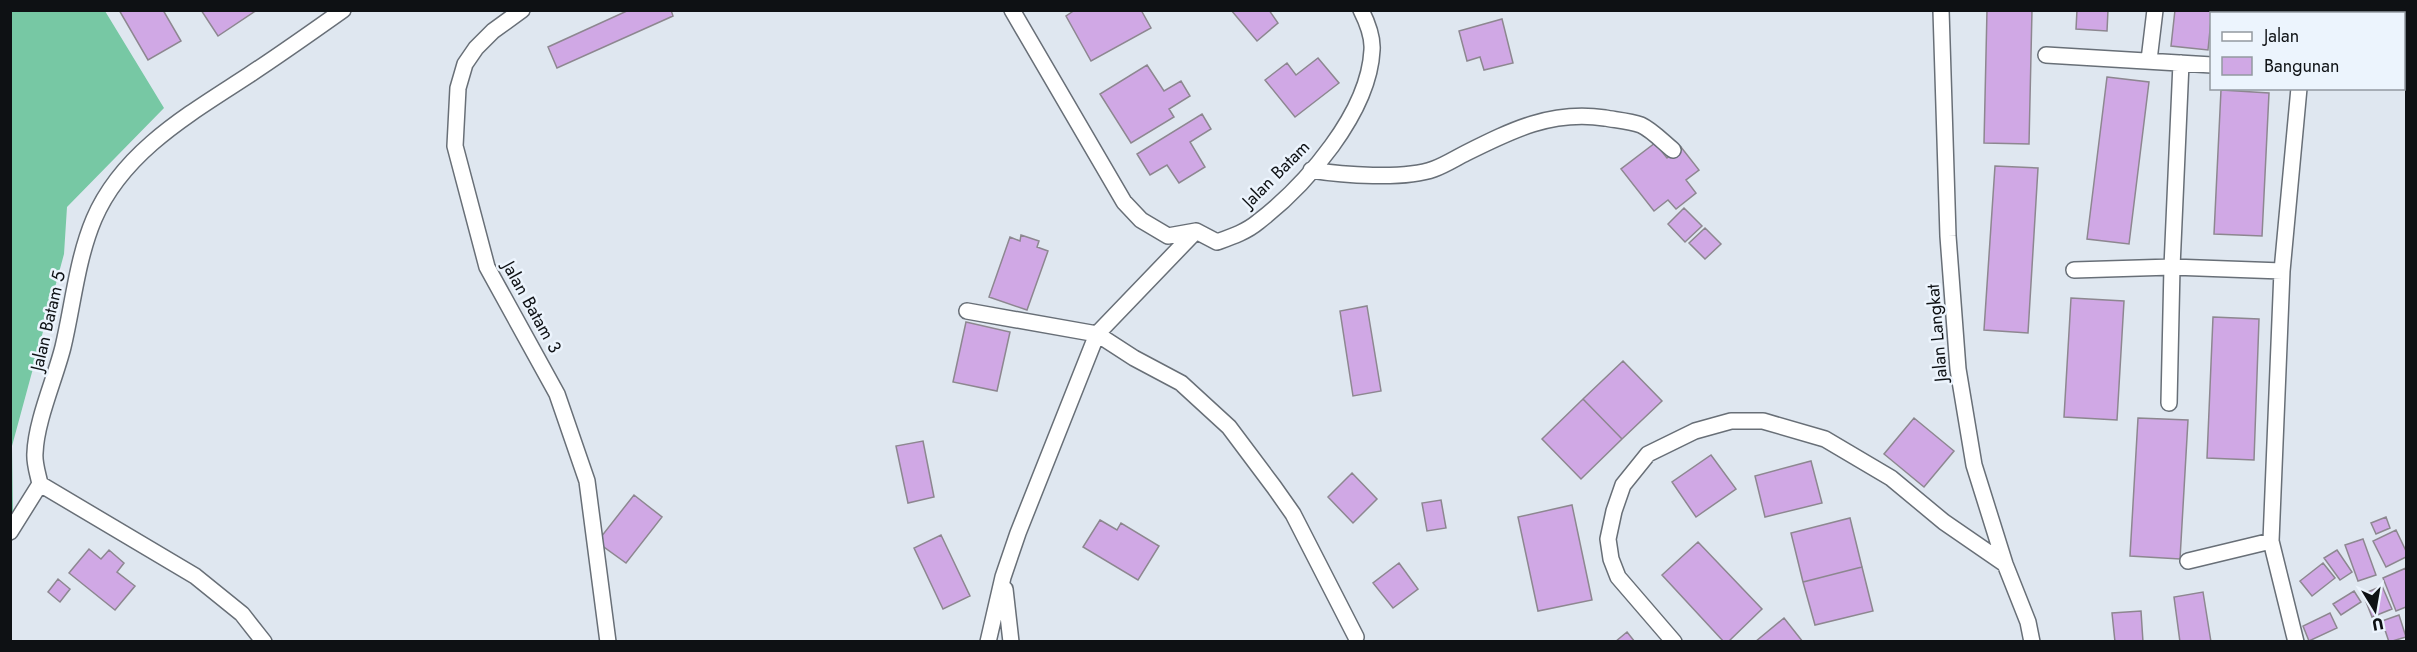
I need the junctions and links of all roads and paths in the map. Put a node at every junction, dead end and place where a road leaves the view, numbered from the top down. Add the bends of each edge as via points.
1 (343, 10) edge
2 (522, 10) edge
3 (1012, 10) edge
4 (1361, 10) edge
5 (1941, 10) edge
6 (2155, 10) edge
7 (2046, 55) dead end
8 (2149, 60) junction
9 (2181, 63) junction
10 (2210, 65) edge
11 (2299, 90) edge
12 (1673, 150) dead end
13 (1311, 170) junction
14 (1196, 231) junction
15 (2172, 267) junction
16 (2074, 270) dead end
17 (2282, 271) junction
18 (967, 311) dead end
19 (1097, 334) junction
20 (2169, 403) dead end
21 (40, 484) junction
22 (10, 532) edge
23 (2271, 541) junction
24 (2188, 561) dead end
25 (2005, 564) junction
26 (1003, 577) junction
27 (1356, 637) dead end
28 (264, 642) edge
29 (608, 642) edge
30 (988, 642) edge
31 (1011, 642) edge
32 (1674, 642) edge
33 (2032, 642) edge
34 (2296, 642) edge

1 - 21 street, Jalan Batam 5 via 165,132 126,168 102,202 84,250 39,432 35,453
2 - 29 street, Jalan Batam 3 via 493,31 465,64 458,88 455,146 487,267 557,393 587,480
3 - 14 street, Jalan Batam via 1124,202 1141,220 1168,236
4 - 13 street, Jalan Batam via 1373,48 1367,79 1337,140
5 - 25 street, Jalan Langkat via 1948,236 1958,369 1974,465
6 - 8 street
7 - 8 street
8 - 9 street
9 - 10 street
9 - 15 street
11 - 17 street
12 - 13 street via 1642,126 1590,116 1564,117 1538,121 1432,170 1336,174
13 - 14 street, Jalan Batam via 1257,223 1235,236 1217,242
14 - 19 street
15 - 16 street
15 - 17 street
15 - 20 street
17 - 23 street
18 - 19 street
19 - 26 street
19 - 27 street via 1181,382 1229,428 1293,514
21 - 22 street
21 - 28 street via 195,576 242,614
23 - 24 street
23 - 34 street
25 - 32 street via 1944,522 1891,478 1825,439 1763,421 1731,421 1695,431 1648,454 1623,485 1614,511 1608,539 1618,577
25 - 33 street, Jalan Langkat
26 - 30 street
26 - 31 street

